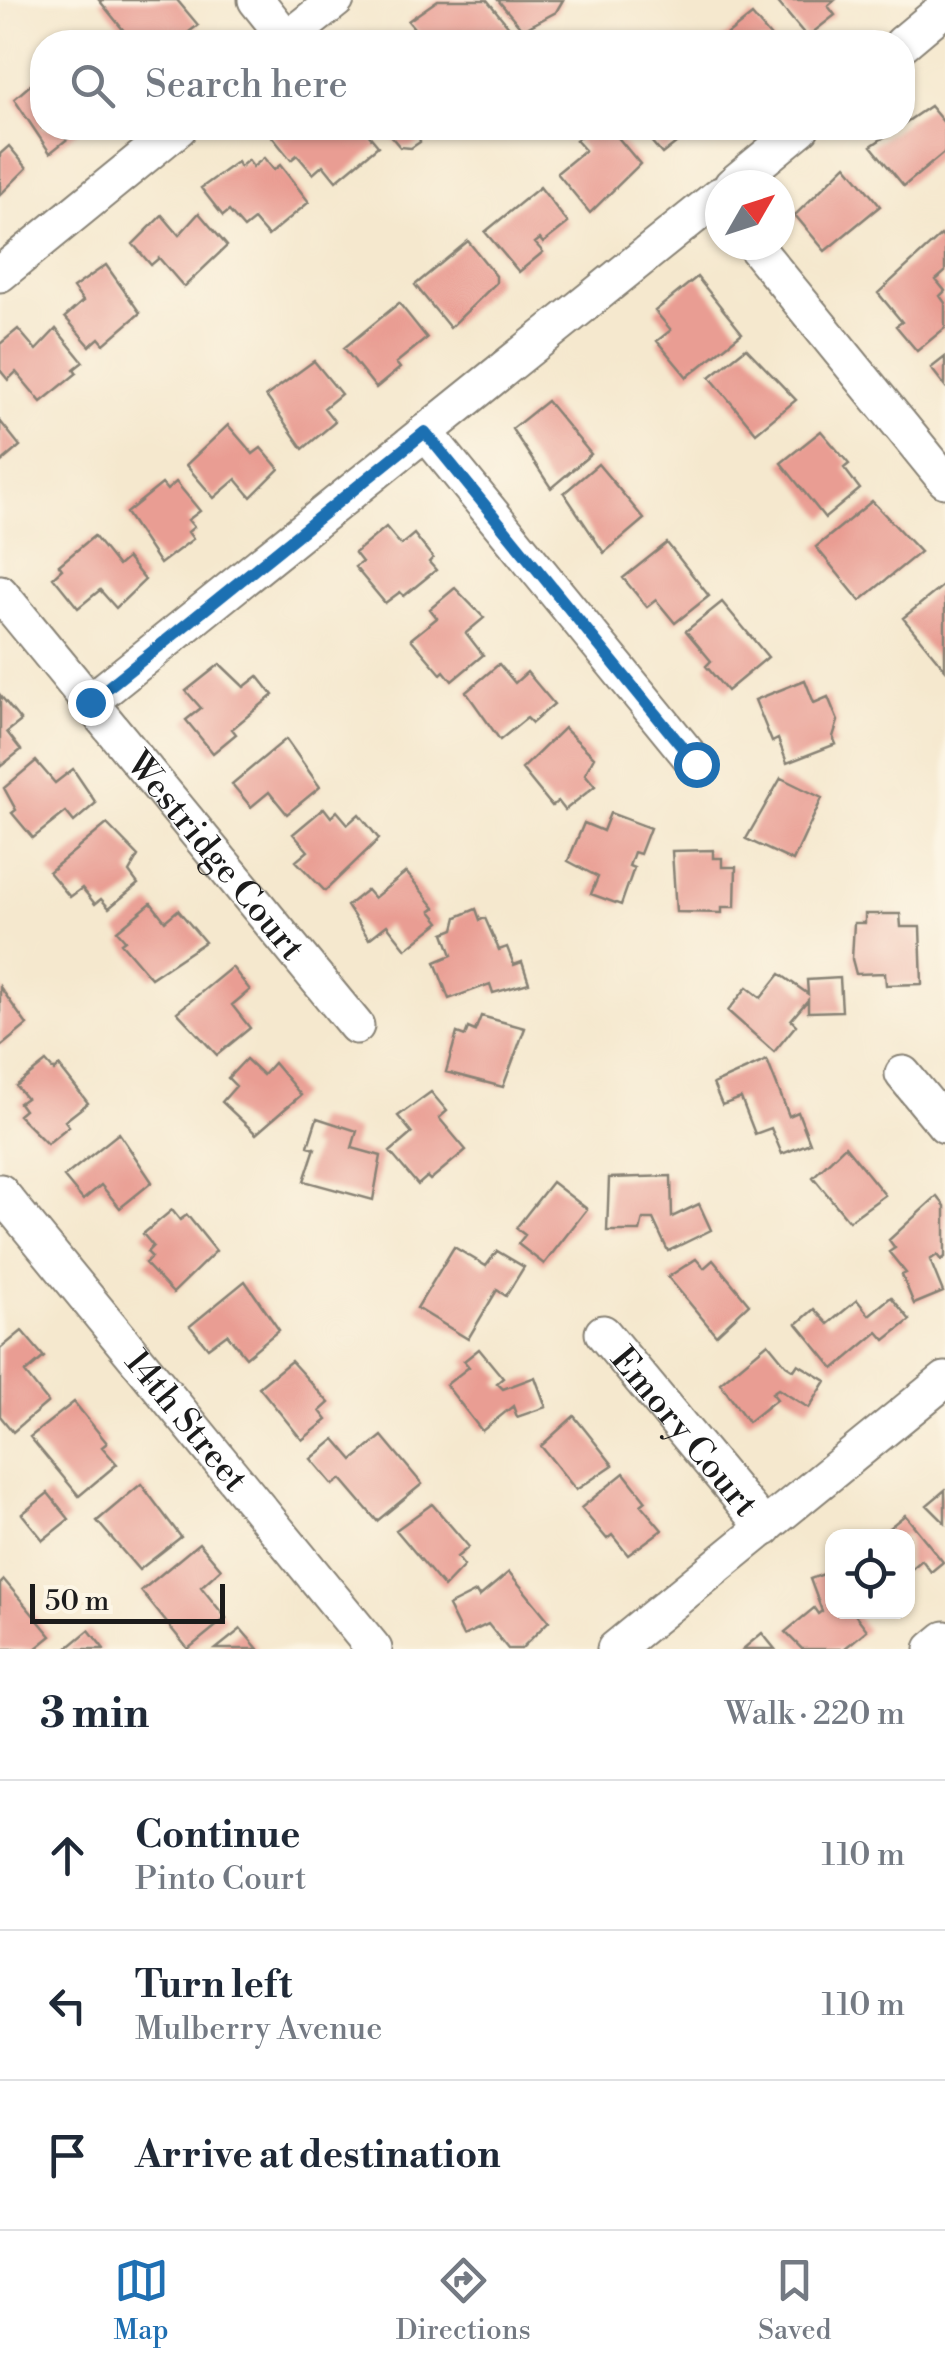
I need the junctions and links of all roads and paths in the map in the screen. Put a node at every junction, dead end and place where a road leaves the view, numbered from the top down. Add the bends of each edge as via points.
1 (256, 0) edge
2 (336, 0) edge
3 (945, 8) edge
4 (277, 30) edge
5 (299, 30) edge
6 (915, 33) edge
7 (164, 140) edge
8 (787, 140) edge
9 (751, 170) edge
10 (705, 209) edge
11 (766, 260) edge
12 (0, 274) edge
13 (425, 432) junction
14 (945, 480) edge
15 (0, 593) edge
16 (90, 702) junction
17 (696, 764) dead end
18 (356, 1026) dead end
19 (903, 1074) dead end
20 (945, 1126) edge
21 (0, 1192) edge
22 (603, 1333) dead end
23 (945, 1380) edge
24 (765, 1528) junction
25 (945, 1640) edge
26 (374, 1649) edge
27 (614, 1649) edge
28 (933, 1649) edge

1 - 4 street
2 - 5 street
3 - 6 street
7 - 12 street
8 - 9 street
10 - 13 street
11 - 14 street
13 - 16 street
13 - 17 street
15 - 16 street, Westridge Court
16 - 18 street, Westridge Court
19 - 20 street
21 - 26 street, 14th Street
22 - 24 street, Emory Court
23 - 24 street
24 - 27 street
25 - 28 street

